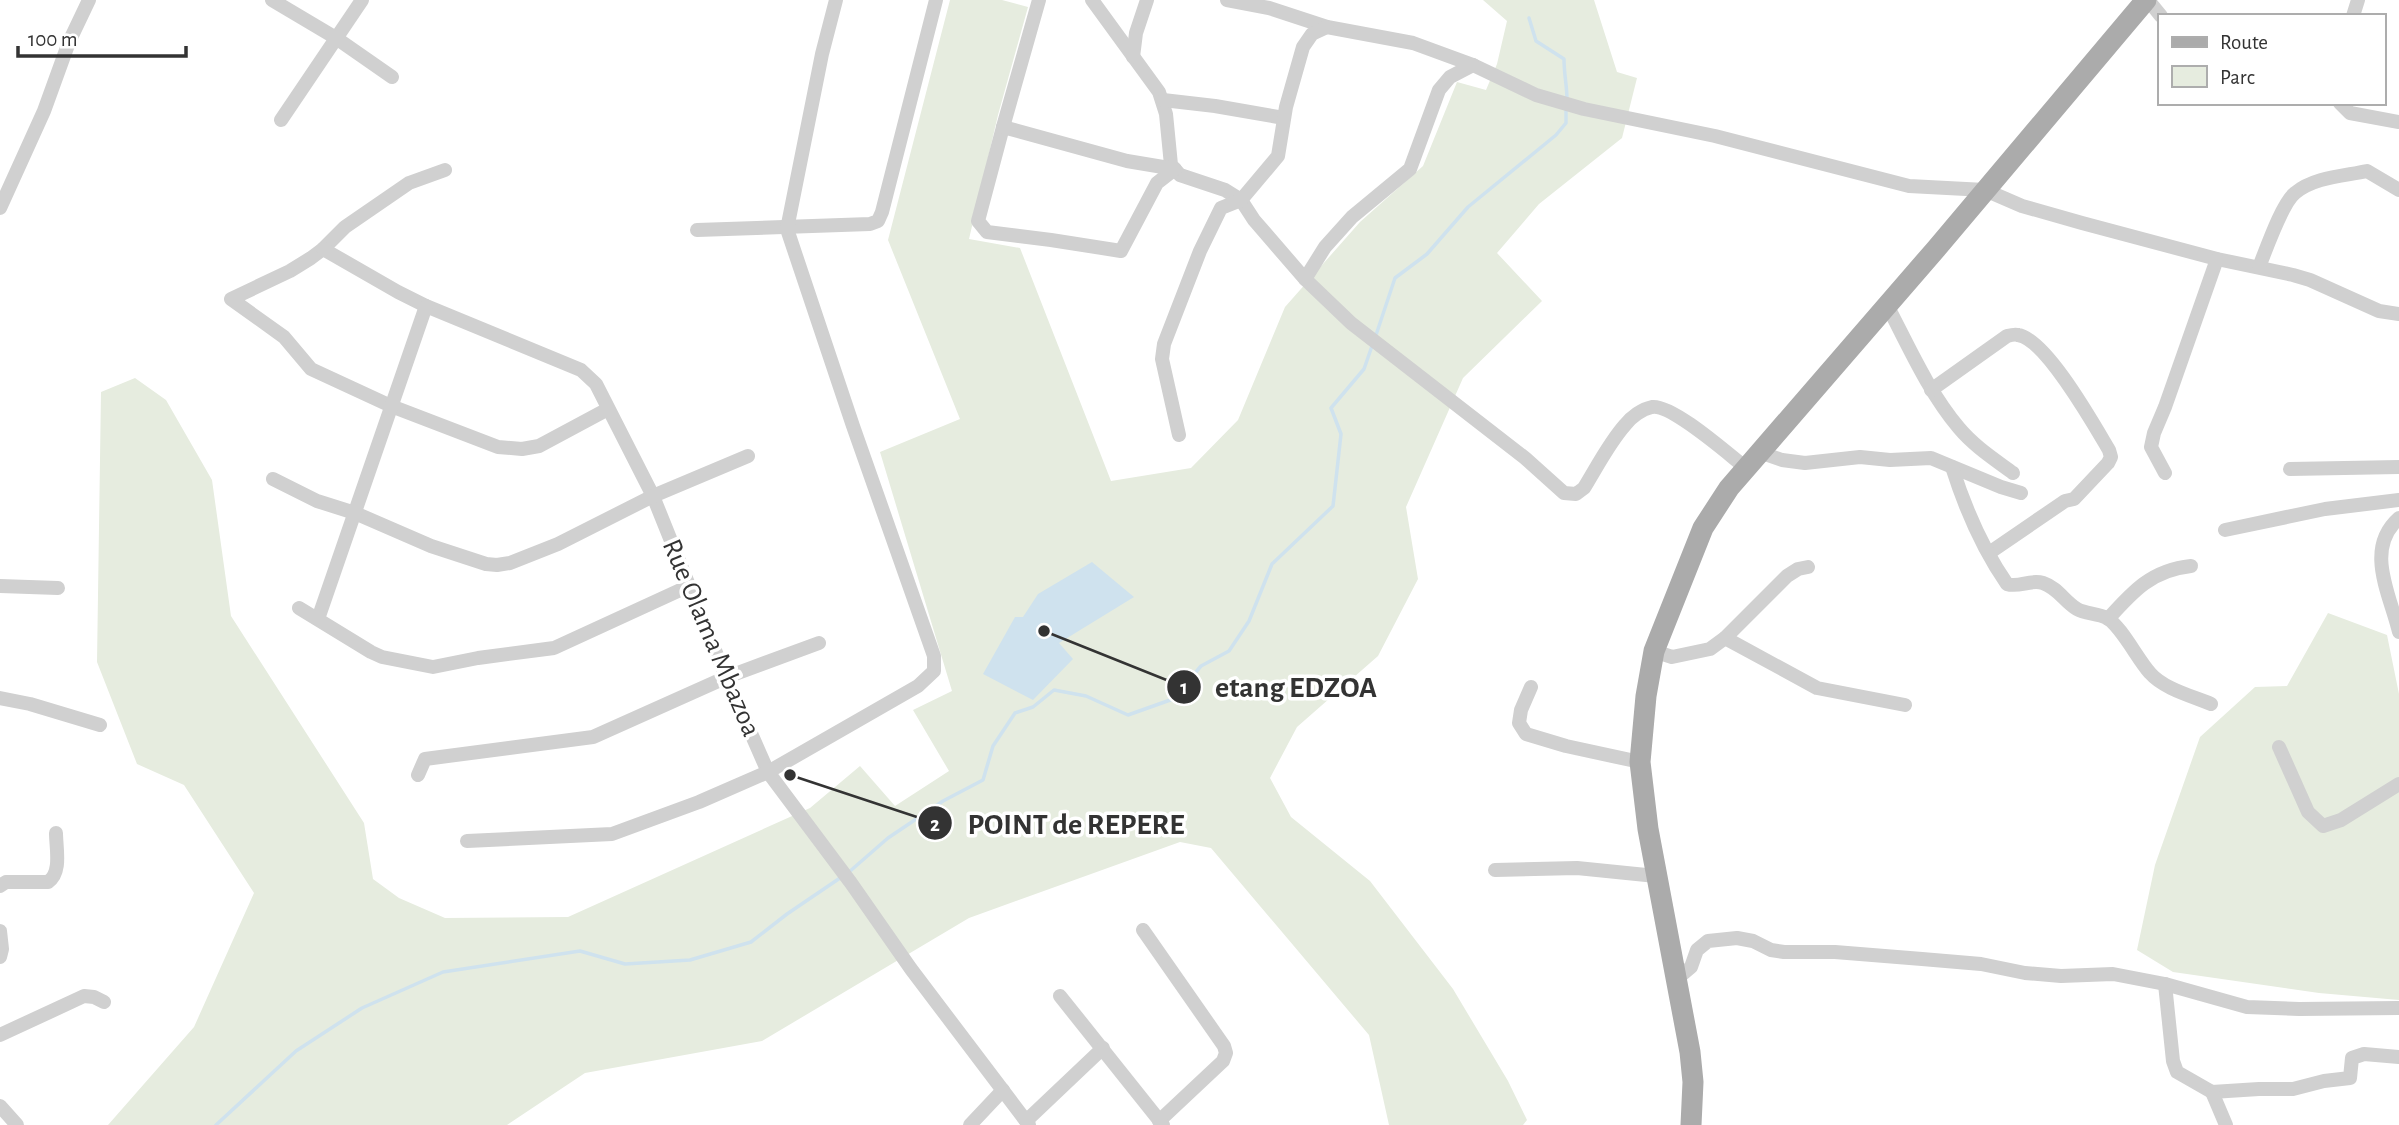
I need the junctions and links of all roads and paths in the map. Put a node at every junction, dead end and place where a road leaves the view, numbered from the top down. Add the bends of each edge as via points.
1 (89, 0) edge
2 (272, 0) edge
3 (362, 0) edge
4 (836, 0) edge
5 (936, 0) edge
6 (1039, 0) edge
7 (1092, 0) edge
8 (1147, 0) edge
9 (1227, 0) edge
10 (2147, 0) edge
11 (1268, 4) edge
12 (2159, 14) edge
13 (1327, 27) junction
14 (337, 38) junction
15 (1133, 57) junction
16 (1473, 65) junction
17 (391, 77) dead end
18 (1163, 100) junction
19 (2342, 105) edge
20 (1284, 118) junction
21 (281, 120) dead end
22 (2399, 122) edge
23 (1003, 127) junction
24 (1175, 169) junction
25 (445, 170) dead end
26 (1985, 190) junction
27 (2399, 190) edge
28 (1241, 200) junction
29 (0, 208) edge
30 (787, 229) junction
31 (697, 230) dead end
32 (323, 249) junction
33 (2217, 259) junction
34 (2259, 267) junction
35 (1305, 279) junction
36 (1887, 305) junction
37 (426, 306) junction
38 (2399, 314) edge
39 (1931, 390) junction
40 (391, 406) junction
41 (608, 410) junction
42 (1180, 435) dead end
43 (748, 456) dead end
44 (1753, 460) junction
45 (1952, 467) junction
46 (2399, 467) edge
47 (2290, 469) dead end
48 (2013, 473) dead end
49 (2165, 473) dead end
50 (273, 479) dead end
51 (2021, 493) dead end
52 (653, 496) junction
53 (2399, 500) edge
54 (355, 513) junction
55 (2399, 518) edge
56 (2225, 530) dead end
57 (1989, 553) junction
58 (2191, 566) dead end
59 (1808, 567) dead end
60 (0, 586) edge
61 (689, 586) junction
62 (58, 588) dead end
63 (299, 608) dead end
64 (318, 619) junction
65 (2109, 619) junction
66 (2399, 632) edge
67 (1725, 638) junction
68 (819, 643) dead end
69 (1654, 651) junction
70 (727, 677) junction
71 (1531, 687) dead end
72 (0, 698) edge
73 (2211, 704) dead end
74 (1905, 705) dead end
75 (100, 725) dead end
76 (2278, 747) dead end
77 (1640, 762) junction
78 (768, 772) junction
79 (418, 775) dead end
80 (2399, 784) edge
81 (56, 833) dead end
82 (467, 841) dead end
83 (1495, 870) dead end
84 (1656, 876) junction
85 (0, 886) edge
86 (1143, 930) dead end
87 (0, 931) edge
88 (0, 957) edge
89 (1678, 978) junction
90 (2165, 984) junction
91 (1060, 996) dead end
92 (104, 1002) dead end
93 (2399, 1008) edge
94 (0, 1035) edge
95 (1103, 1048) junction
96 (2399, 1057) edge
97 (1003, 1090) junction
98 (2212, 1092) junction
99 (0, 1106) edge
100 (1028, 1123) edge
101 (1161, 1123) edge
102 (18, 1125) edge
103 (970, 1125) edge
104 (1691, 1125) edge
105 (2225, 1125) edge

1 - 29 street
2 - 14 street
3 - 14 street
4 - 30 street
5 - 30 street via 878,221
6 - 23 street
7 - 15 street
8 - 15 street
9 - 11 street
10 - 12 street
10 - 26 main road
11 - 13 street
13 - 16 street via 1413,43
13 - 20 street via 1312,34 1303,47
14 - 17 street
14 - 21 street
15 - 18 street
16 - 26 street via 1536,95 1584,109 1715,136 1909,186
16 - 35 street via 1450,76 1439,90 1410,169 1352,217
18 - 20 street
18 - 24 street
19 - 22 street via 2350,113
20 - 28 street via 1278,156
23 - 24 street via 1127,161
23 - 24 street via 978,221 987,232 1121,251 1157,183
24 - 28 street
25 - 32 street via 409,183 345,227
26 - 33 street via 2022,206
26 - 36 main road
27 - 34 street via 2367,172 2319,181 2295,193
28 - 35 street
28 - 42 street via 1221,208 1164,344 1162,359
30 - 31 street
30 - 78 street via 934,656 934,671 918,686
32 - 37 street, Rue Olama Mbazoa
32 - 40 street via 290,271 231,299 284,337 312,369
33 - 34 street
33 - 49 street via 2154,433 2151,447
34 - 38 street via 2310,280 2379,311
35 - 44 street via 1351,323 1564,493 1576,494 1584,488 1625,424 1653,407
36 - 39 street
36 - 44 main road
37 - 40 street
37 - 41 street, Rue Olama Mbazoa via 581,370 596,384
39 - 48 street via 1967,436
39 - 57 street via 2007,336 2017,334 2040,349 2083,404 2109,450 2108,463 2074,499
40 - 41 street via 498,447 522,449 539,446
40 - 54 street
41 - 52 street, Rue Olama Mbazoa
43 - 52 street
44 - 45 street via 1805,463 1860,457 1931,458
44 - 69 main road via 1728,488 1703,528
45 - 51 street
45 - 57 street
46 - 47 street
50 - 54 street via 317,502
52 - 54 street via 558,544 497,565 431,546
52 - 61 street, Rue Olama Mbazoa
53 - 56 street via 2325,509
54 - 64 street
55 - 66 street via 2380,548
57 - 65 street via 2007,584 2041,582 2056,589 2079,611
58 - 65 street via 2149,579
59 - 67 street via 1787,576
60 - 62 street
61 - 64 street via 554,648 433,667 382,657
61 - 70 street, Rue Olama Mbazoa
63 - 64 street
65 - 73 street via 2151,675
67 - 69 street via 1710,649 1679,657
67 - 74 street via 1816,688
68 - 70 street
69 - 77 main road
70 - 78 street, Rue Olama Mbazoa
70 - 79 street via 593,737 425,760
71 - 77 street via 1519,723 1526,734
72 - 75 street
76 - 80 street via 2308,812 2323,826
77 - 84 main road
78 - 82 street via 612,834
78 - 97 street, Rue Olama Mbazoa
81 - 85 street via 57,870 52,879
83 - 84 street via 1577,868
84 - 89 main road
86 - 101 street via 1227,1053
87 - 88 street
89 - 90 street via 1708,941 1737,938 1771,950 1981,964 2061,976 2113,974
89 - 104 main road via 1693,1083
90 - 93 street via 2247,1007
90 - 98 street via 2177,1072
91 - 95 street
92 - 94 street via 84,996
95 - 100 street
95 - 101 street
96 - 98 street via 2364,1054 2352,1058 2350,1077 2293,1089
97 - 100 street, Rue Olama Mbazoa
97 - 103 street
98 - 105 street
99 - 102 street

